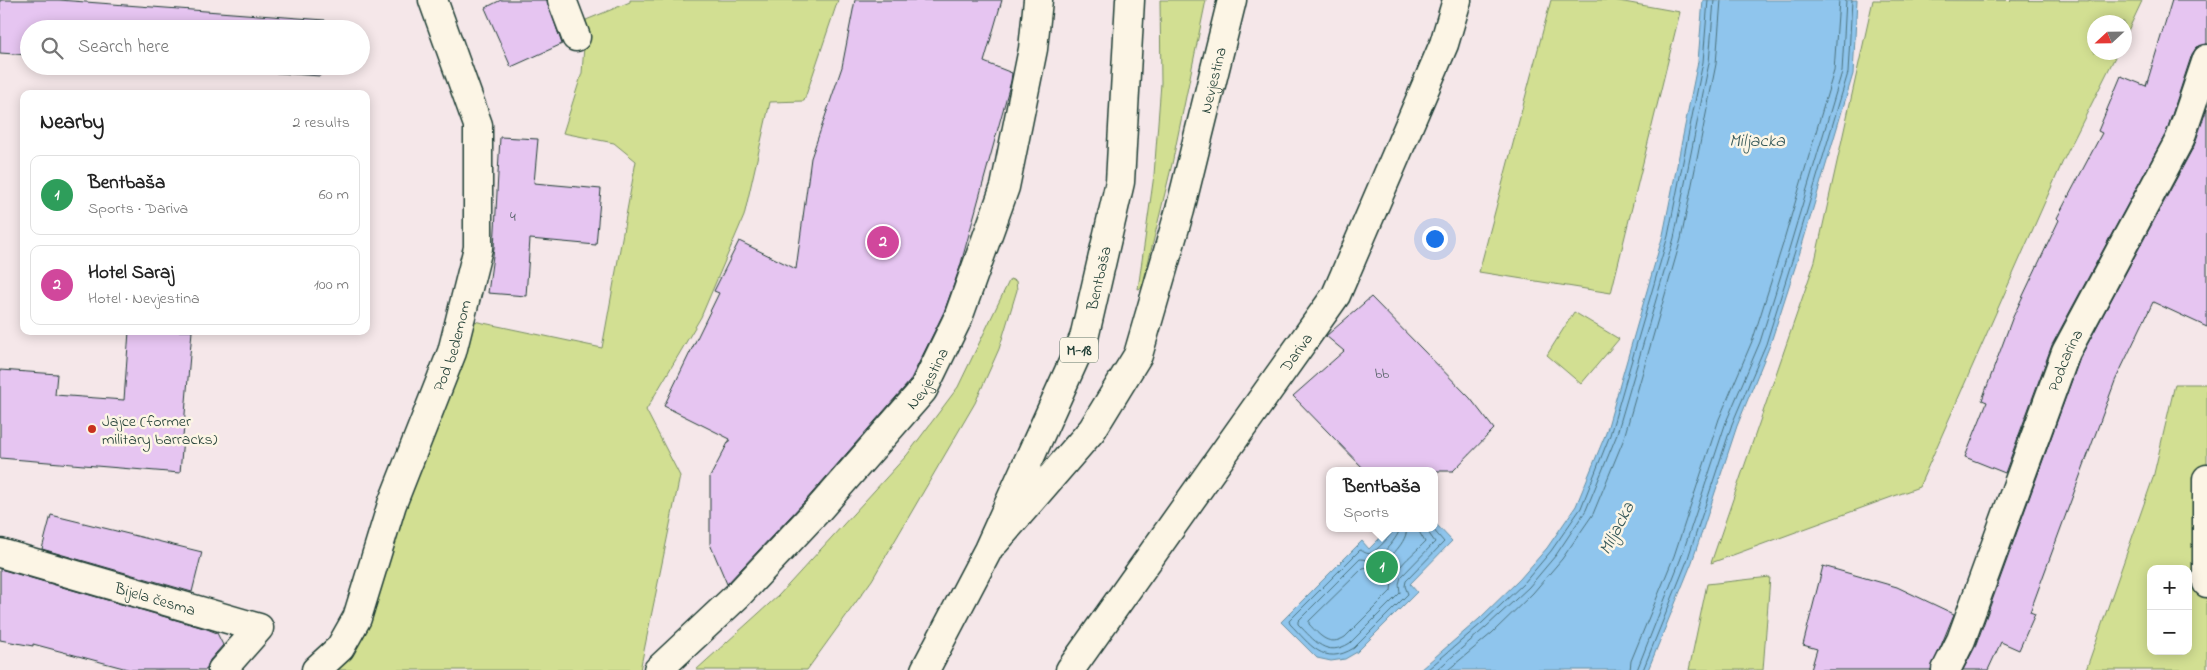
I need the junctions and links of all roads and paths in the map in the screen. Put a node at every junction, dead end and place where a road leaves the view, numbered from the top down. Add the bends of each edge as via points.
1 (433, 0) edge
2 (562, 0) edge
3 (1038, 0) edge
4 (1130, 0) edge
5 (1232, 0) edge
6 (1457, 0) edge
7 (576, 37) dead end
8 (2207, 59) edge
9 (2207, 479) edge
10 (988, 550) junction
11 (0, 554) edge
12 (2207, 583) edge
13 (222, 670) edge
14 (316, 670) edge
15 (658, 670) edge
16 (925, 670) edge
17 (1070, 670) edge
18 (1946, 670) edge

1 - 14 street, Pod bedemom via 478,124 478,248 452,352 392,504 357,618 340,648
2 - 7 street
3 - 15 street, Nevjestina via 1033,49 1005,186 958,318 923,390 738,595
4 - 10 street, Bentbaša / M-18 via 1120,182 1084,338
5 - 10 street, Nevjestina via 1180,210 1138,355 1092,430
6 - 17 street, Dariva via 1444,44 1336,295
8 - 18 street, Podcarina via 2180,139 2066,352 1961,640
9 - 12 street
10 - 16 street, Bentbaša / M-18
11 - 13 street, Bijela česma via 259,628

